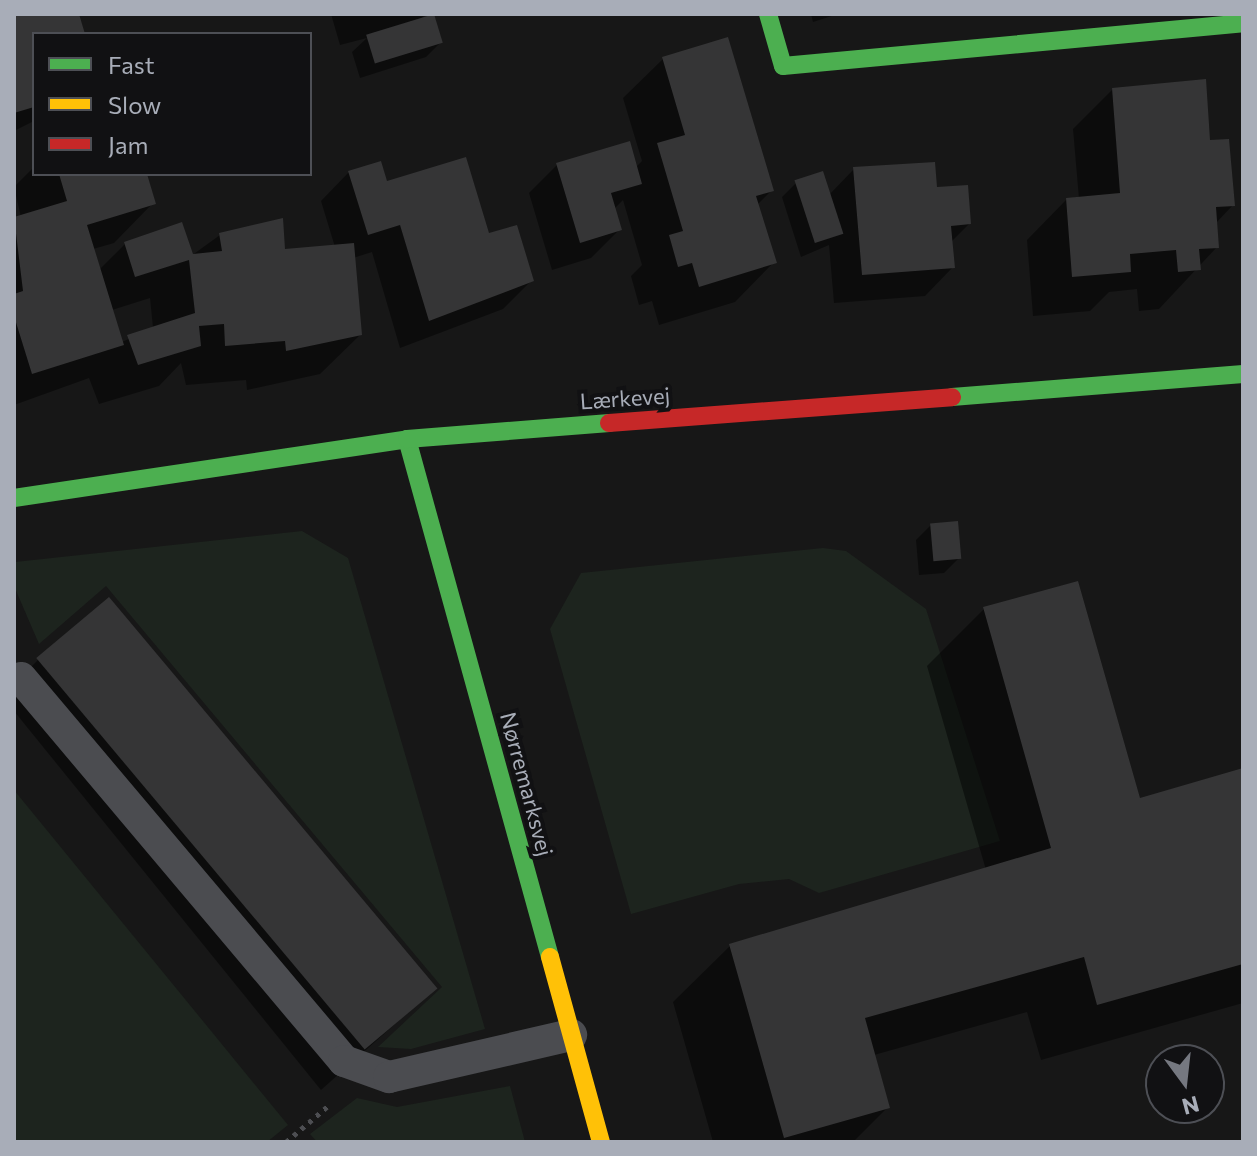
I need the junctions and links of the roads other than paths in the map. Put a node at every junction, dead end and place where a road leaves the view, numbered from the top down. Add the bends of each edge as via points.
1 (768, 14) edge
2 (1243, 23) edge
3 (1243, 374) edge
4 (407, 439) junction
5 (14, 498) edge
6 (21, 678) dead end
7 (571, 1035) junction
8 (601, 1142) edge

1 - 2 street via 783,66
3 - 4 street, Lærkevej
4 - 5 street, Lærkevej
4 - 7 street, Nørremarksvej
6 - 7 lane via 344,1061 389,1077
7 - 8 street, Nørremarksvej

